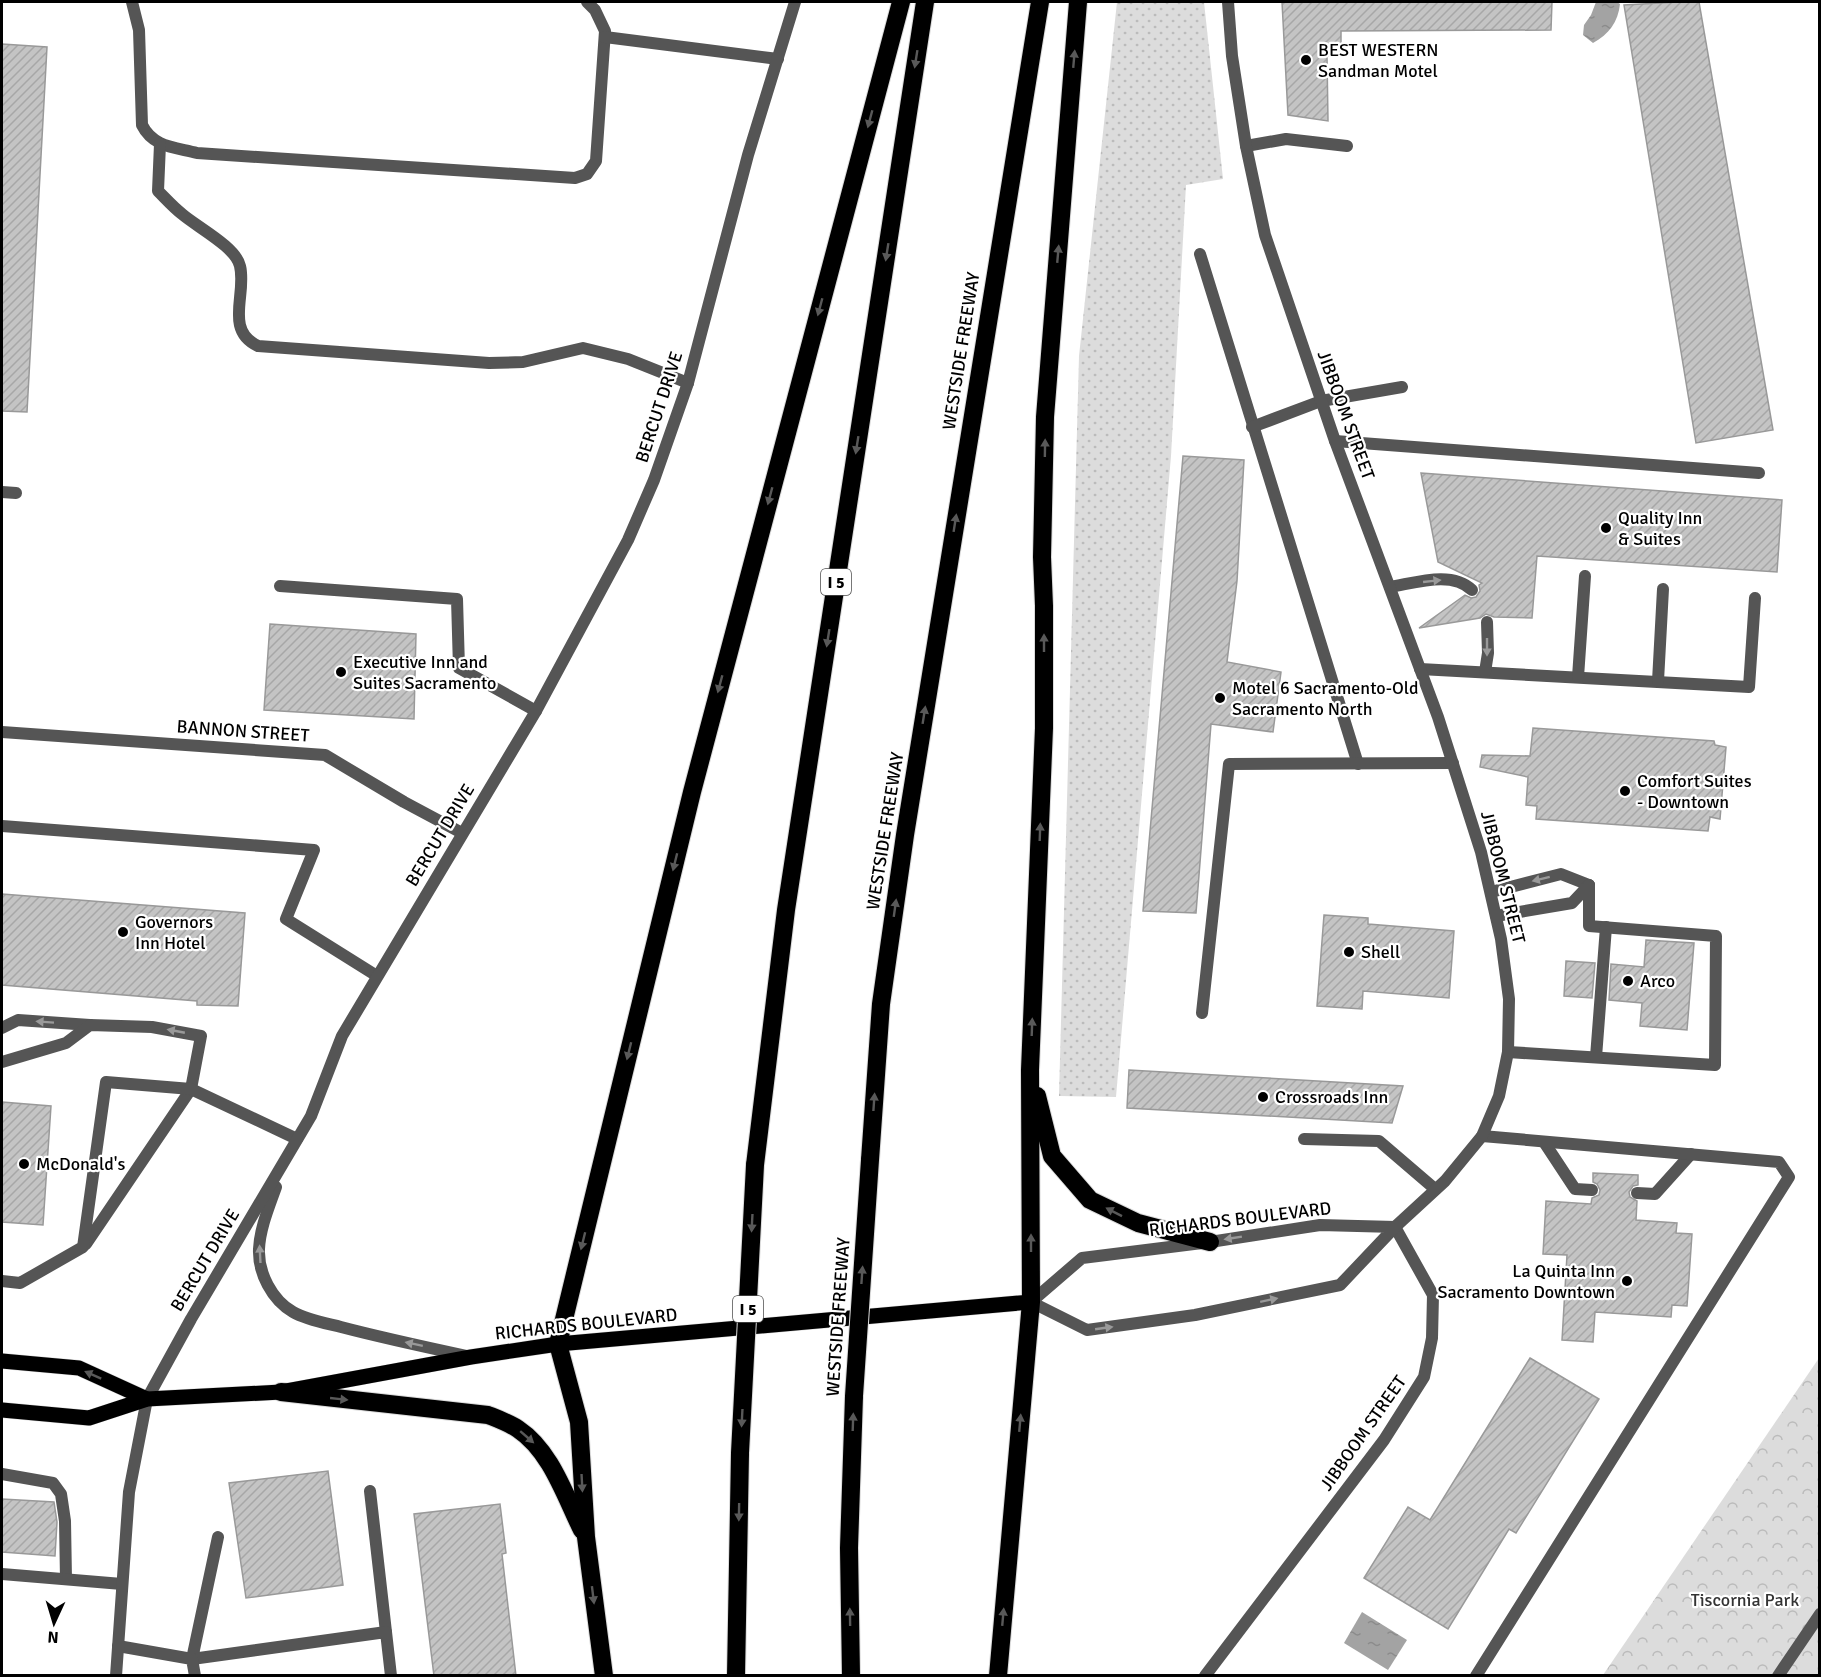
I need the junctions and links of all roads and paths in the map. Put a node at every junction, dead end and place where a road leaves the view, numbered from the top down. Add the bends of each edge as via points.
1 (132, 2) edge
2 (587, 2) edge
3 (795, 2) edge
4 (901, 2) edge
5 (925, 2) edge
6 (1040, 2) edge
7 (1078, 2) edge
8 (1228, 2) edge
9 (605, 37) junction
10 (778, 59) junction
11 (160, 144) junction
12 (1246, 146) junction
13 (1347, 146) dead end
14 (1200, 254) dead end
15 (688, 383) junction
16 (1402, 387) dead end
17 (1321, 401) junction
18 (1252, 426) junction
19 (1335, 441) junction
20 (1759, 473) dead end
21 (2, 492) edge
22 (16, 493) dead end
23 (1585, 576) dead end
24 (280, 586) dead end
25 (1390, 587) junction
26 (1663, 589) dead end
27 (1472, 590) dead end
28 (1755, 598) dead end
29 (1487, 622) dead end
30 (1420, 669) junction
31 (1485, 672) junction
32 (1578, 677) junction
33 (1658, 681) junction
34 (537, 711) junction
35 (2, 732) edge
36 (1453, 763) junction
37 (1358, 764) junction
38 (2, 826) edge
39 (462, 833) junction
40 (1589, 885) junction
41 (1491, 892) junction
42 (1496, 916) junction
43 (1605, 927) junction
44 (377, 976) junction
45 (1202, 1013) dead end
46 (90, 1024) junction
47 (2, 1028) edge
48 (1508, 1052) junction
49 (1596, 1057) junction
50 (2, 1062) edge
51 (1030, 1070) junction
52 (191, 1089) junction
53 (1482, 1137) junction
54 (297, 1139) junction
55 (1304, 1139) dead end
56 (1544, 1142) junction
57 (1691, 1154) junction
58 (284, 1164) junction
59 (1436, 1189) junction
60 (1592, 1190) dead end
61 (1637, 1193) dead end
62 (1395, 1227) junction
63 (1210, 1242) junction
64 (83, 1247) junction
65 (2, 1281) edge
66 (1031, 1302) junction
67 (558, 1344) junction
68 (471, 1357) junction
69 (2, 1361) edge
70 (280, 1392) junction
71 (147, 1399) junction
72 (2, 1410) edge
73 (2, 1474) edge
74 (370, 1491) dead end
75 (218, 1536) dead end
76 (586, 1537) junction
77 (2, 1574) edge
78 (66, 1580) junction
79 (122, 1584) junction
80 (1820, 1614) edge
81 (386, 1632) junction
82 (118, 1646) junction
83 (192, 1659) junction
84 (117, 1676) edge
85 (195, 1676) edge
86 (391, 1676) edge
87 (604, 1676) edge
88 (736, 1676) edge
89 (851, 1676) edge
90 (998, 1676) edge
91 (1205, 1676) edge
92 (1476, 1676) edge
93 (1778, 1676) edge

1 - 11 street via 139,30 142,125 147,136
2 - 9 street via 595,10
3 - 10 street, BERCUT DRIVE
4 -> 67 highway via 692,792
5 -> 88 highway, I 5, bridge via 786,910 755,1165 740,1453
89 -> 6 highway, WESTSIDE FREEWAY, bridge via 849,1548 854,1396 881,1004
51 -> 7 highway via 1044,728 1045,417
8 - 12 street, JIBBOOM STREET
9 - 10 street
9 - 11 street via 596,160 587,174 575,178 197,153
10 - 15 street, BERCUT DRIVE via 748,154
11 - 15 street via 158,191 236,256 241,267 239,329 247,341 258,346 489,363 523,362 583,348 628,359
12 - 13 street via 1286,139
12 - 17 street, JIBBOOM STREET via 1265,235
14 - 18 street
15 - 34 street, BERCUT DRIVE via 628,540
16 - 17 street
17 - 18 street
17 - 19 street, JIBBOOM STREET
18 - 37 street
19 - 20 street
19 - 25 street, JIBBOOM STREET
21 - 22 street
23 - 32 street
24 - 34 street via 457,599 459,668
25 -> 27 street via 1449,579
25 - 30 street, JIBBOOM STREET
26 - 33 street
28 - 33 street via 1749,687
29 -> 31 street
30 - 31 street
30 - 36 street, JIBBOOM STREET
31 - 32 street
32 - 33 street
34 - 39 street, BERCUT DRIVE
35 - 39 street, BANNON STREET via 325,755
36 - 37 street
36 - 41 street, JIBBOOM STREET
37 - 45 street via 1229,764
38 - 44 street via 314,850 286,919
39 - 44 street, BERCUT DRIVE
40 -> 41 street via 1561,874
40 - 42 street via 1572,903
40 - 43 street via 1589,926
41 - 42 street, JIBBOOM STREET
42 - 48 street, JIBBOOM STREET via 1509,999
43 - 49 street
43 - 49 street via 1716,936 1715,1065
44 - 54 street, BERCUT DRIVE via 342,1036
46 -> 47 street via 18,1020
46 - 50 street via 66,1043
52 -> 46 street via 201,1036 152,1027
48 - 49 street
48 - 53 street, JIBBOOM STREET via 1499,1096
63 -> 51 highway via 1138,1223 1090,1200 1052,1156
66 -> 51 highway
52 - 54 street
52 - 64 street
52 - 64 street via 106,1082
53 - 56 street
53 - 59 street, JIBBOOM STREET
54 - 58 street, BERCUT DRIVE
55 - 59 street via 1379,1142
56 - 57 street
56 - 60 street via 1575,1189
57 - 61 street via 1655,1194
57 - 92 street via 1779,1162 1789,1177
68 -> 58 street via 308,1319 278,1300 262,1271 259,1250 264,1222
58 - 71 street, BERCUT DRIVE via 190,1319
59 - 62 street, JIBBOOM STREET
62 -> 63 street, RICHARDS BOULEVARD via 1320,1225
66 -> 62 street via 1087,1330 1212,1312 1341,1285
62 - 91 street, JIBBOOM STREET via 1433,1295 1432,1338 1424,1377 1384,1440
63 - 66 street, RICHARDS BOULEVARD via 1082,1258
64 - 65 street via 20,1283
66 - 67 main road, RICHARDS BOULEVARD
90 -> 66 highway
67 - 68 main road, RICHARDS BOULEVARD
67 -> 76 highway via 579,1422
68 - 70 main road, RICHARDS BOULEVARD
71 -> 69 main road, RICHARDS BOULEVARD via 79,1368
70 - 71 main road, RICHARDS BOULEVARD
70 -> 76 highway via 488,1415 517,1428 551,1466
71 - 72 main road, RICHARDS BOULEVARD via 89,1418
71 - 79 street, BERCUT DRIVE via 129,1492
73 - 78 street via 52,1483 61,1494
74 - 81 street
75 - 83 street
76 -> 87 highway
77 - 78 street
78 - 79 street
79 - 82 street, BERCUT DRIVE
80 - 93 street
81 - 83 street
81 - 86 street
82 - 83 street
82 - 84 street, BERCUT DRIVE
83 - 85 street

